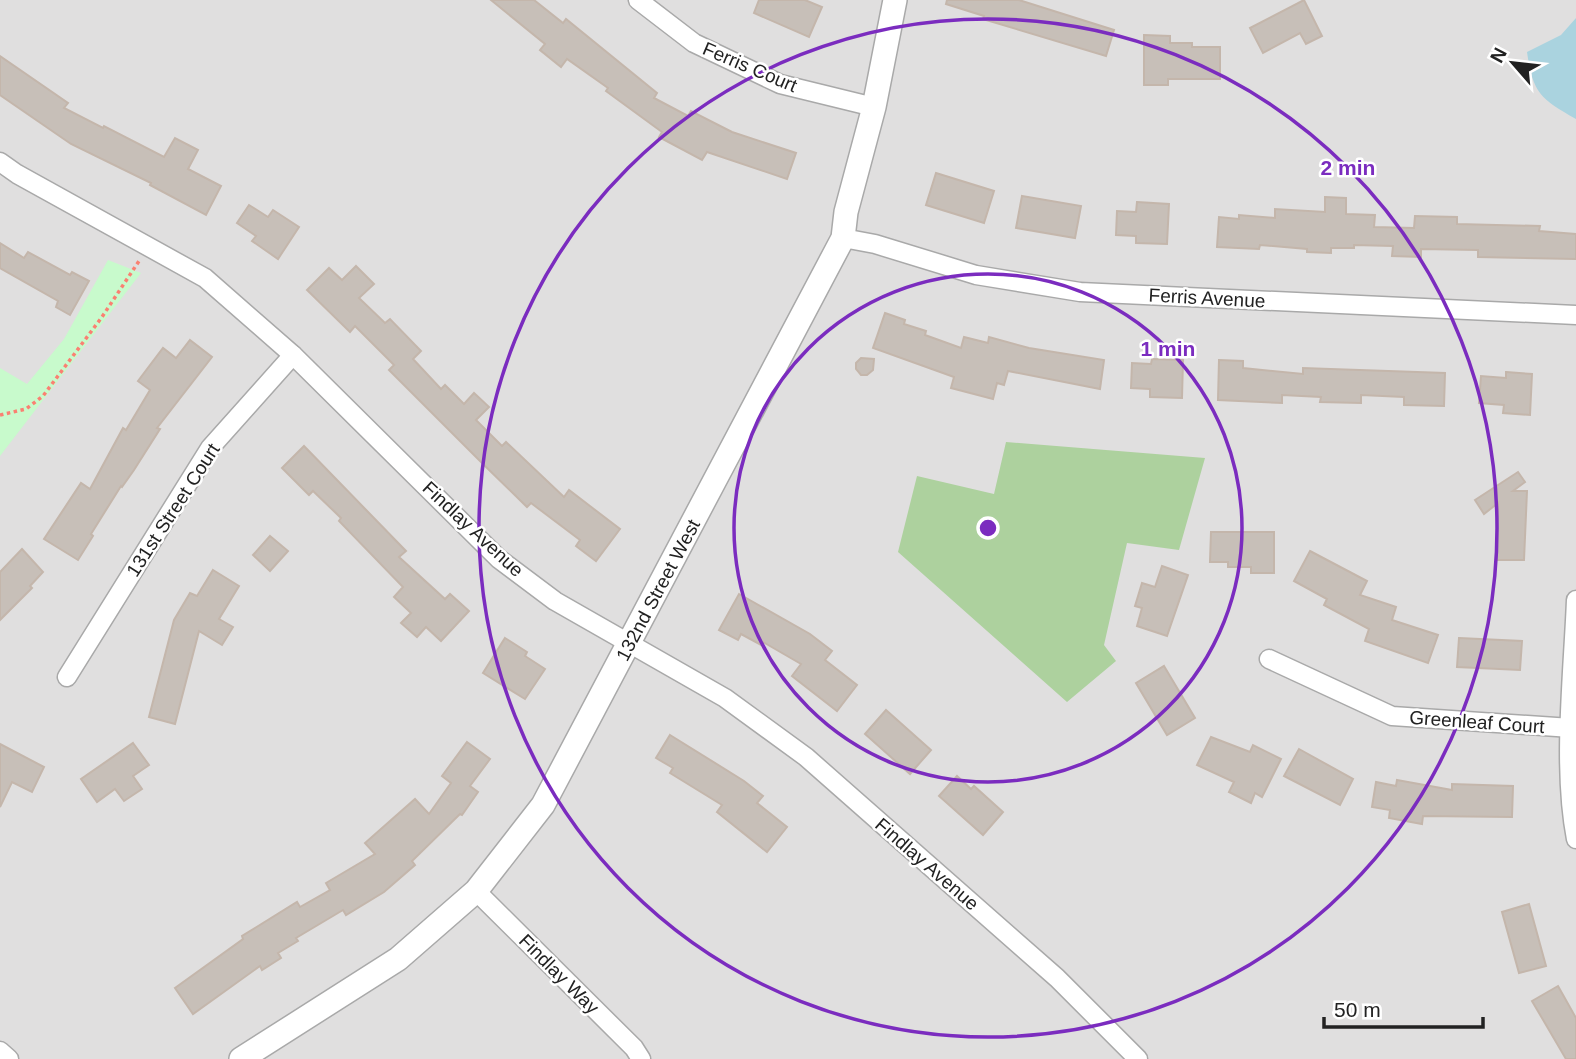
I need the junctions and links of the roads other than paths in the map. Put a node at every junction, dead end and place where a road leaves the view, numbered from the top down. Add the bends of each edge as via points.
1 (638, 0) edge
2 (895, 0) edge
3 (874, 107) junction
4 (0, 162) edge
5 (844, 238) junction
6 (1576, 315) edge
7 (293, 355) junction
8 (1576, 600) edge
9 (630, 643) junction
10 (1269, 659) dead end
11 (67, 677) dead end
12 (1571, 729) junction
13 (1576, 839) edge
14 (476, 891) junction
15 (0, 1052) edge
16 (9, 1059) edge
17 (241, 1059) edge
18 (641, 1059) edge
19 (1139, 1059) edge

1 - 3 street, Ferris Court via 694,43 780,84
2 - 3 street, 132nd Street West
3 - 5 street, 132nd Street West via 846,212
4 - 7 street, Findlay Avenue via 205,278
5 - 6 street, Ferris Avenue via 976,275 1080,292
5 - 9 street, 132nd Street West
7 - 9 street, Findlay Avenue via 499,559 555,601
7 - 11 street, 131st Street Court via 210,448
8 - 12 street
9 - 14 street, 132nd Street West via 543,805
9 - 19 street, Findlay Avenue via 725,698 806,757 1057,978
10 - 12 street, Greenleaf Court via 1392,716
12 - 13 street via 1571,813
14 - 17 street, 132nd Street West via 398,959
14 - 18 street, Findlay Way
15 - 16 street

